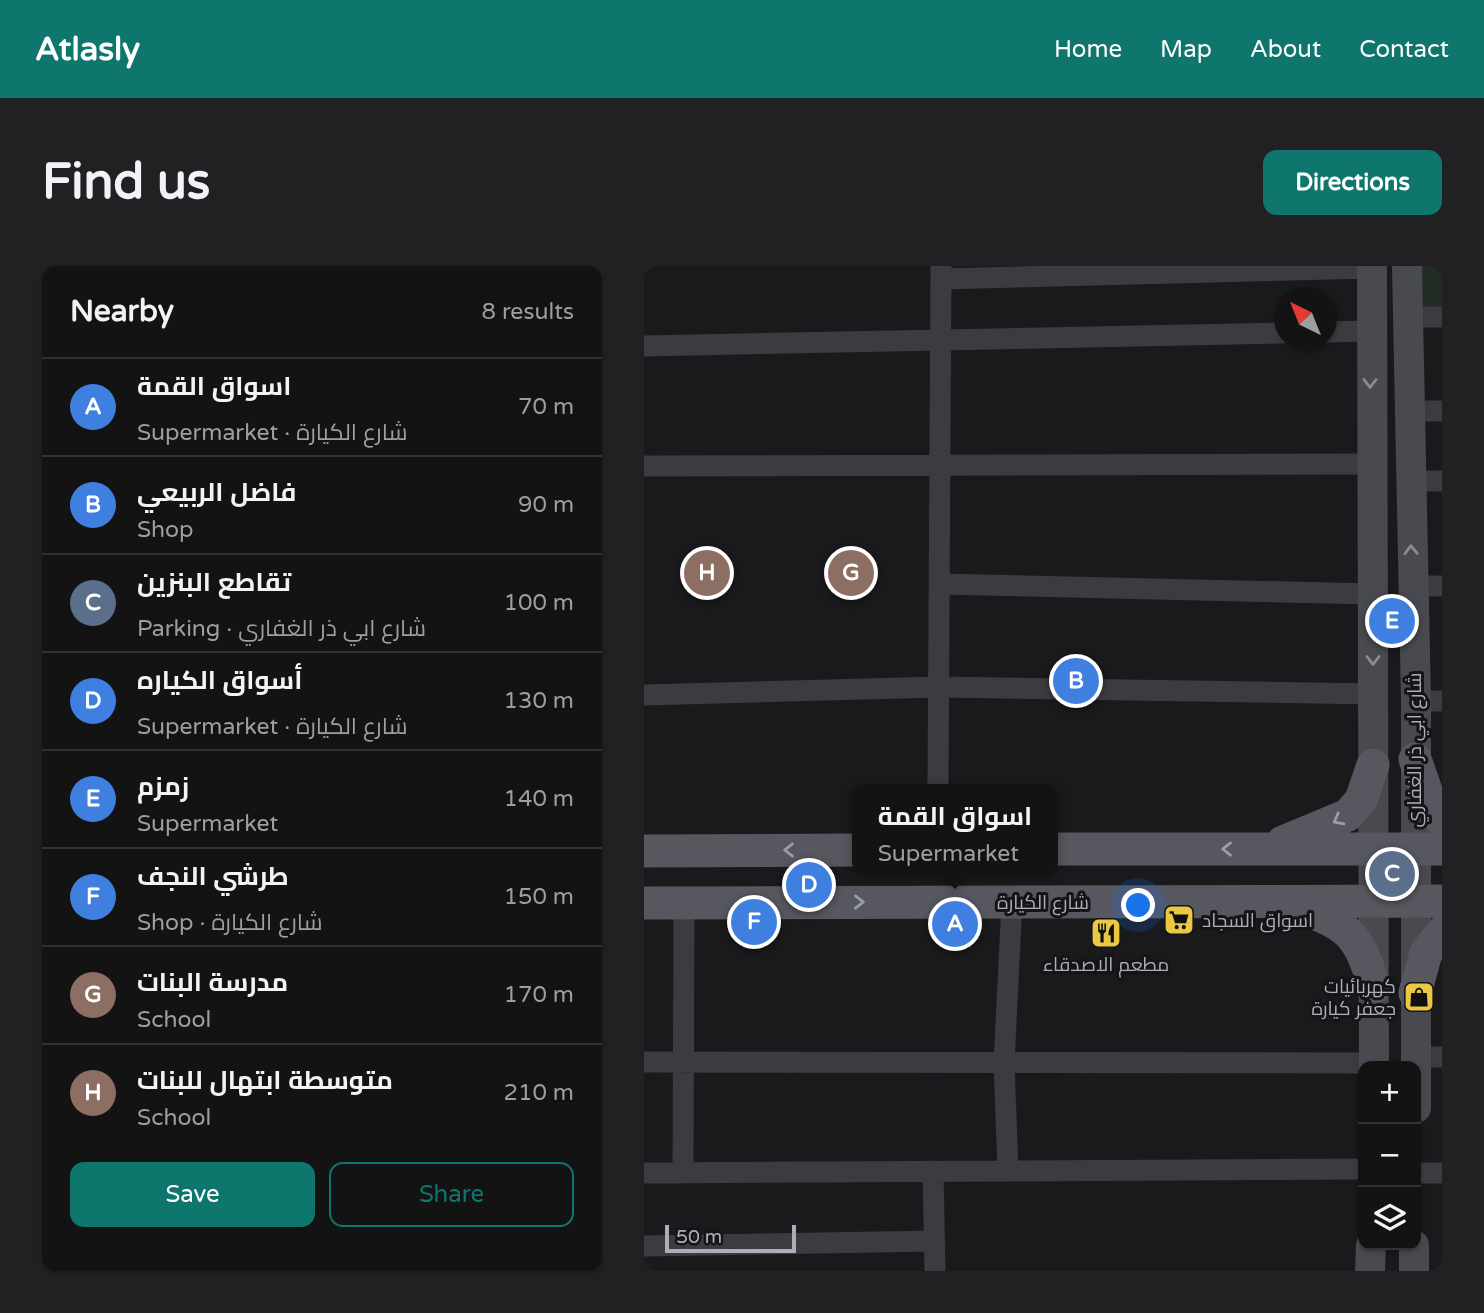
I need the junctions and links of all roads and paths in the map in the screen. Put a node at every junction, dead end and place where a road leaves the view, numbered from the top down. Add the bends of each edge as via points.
1 (1407, 266) edge
2 (1372, 267) edge
3 (941, 273) edge
4 (1408, 317) junction
5 (1442, 317) edge
6 (1370, 331) junction
7 (1337, 332) edge
8 (1274, 333) edge
9 (940, 340) junction
10 (644, 346) edge
11 (1409, 411) junction
12 (1442, 411) edge
13 (1371, 464) junction
14 (940, 465) junction
15 (644, 466) edge
16 (1409, 481) junction
17 (1442, 481) edge
18 (939, 584) junction
19 (1413, 586) junction
20 (1442, 586) edge
21 (1373, 594) junction
22 (939, 687) junction
23 (1373, 694) junction
24 (644, 695) edge
25 (1429, 701) edge
26 (1415, 759) junction
27 (1373, 765) junction
28 (938, 784) edge
29 (1442, 820) edge
30 (1058, 849) edge
31 (1264, 849) junction
32 (1372, 849) junction
33 (1428, 849) edge
34 (718, 850) junction
35 (852, 850) edge
36 (644, 851) edge
37 (1277, 901) junction
38 (1373, 901) junction
39 (1428, 901) edge
40 (718, 902) junction
41 (1012, 902) junction
42 (644, 903) edge
43 (684, 903) junction
44 (1442, 932) edge
45 (1374, 987) junction
46 (1415, 993) junction
47 (1429, 1057) edge
48 (1374, 1061) edge
49 (644, 1062) edge
50 (1004, 1062) junction
51 (683, 1063) junction
52 (1358, 1065) edge
53 (1421, 1088) edge
54 (1358, 1169) edge
55 (933, 1171) junction
56 (1008, 1171) junction
57 (644, 1173) edge
58 (683, 1173) junction
59 (1421, 1173) edge
60 (1442, 1173) edge
61 (934, 1241) junction
62 (644, 1246) edge
63 (1371, 1250) edge
64 (1414, 1250) edge
65 (935, 1271) edge
66 (1370, 1271) edge
67 (1414, 1271) edge

1 - 4 main road, شارع ابي ذر الغفاري
2 - 3 street
2 - 6 main road
3 - 9 street
4 - 5 street
4 - 11 main road, شارع ابي ذر الغفاري
6 - 7 street
6 -> 13 main road
8 - 9 street
9 - 10 street
9 - 14 street
11 - 12 street
11 - 16 main road, شارع ابي ذر الغفاري
13 - 14 street
13 - 21 main road
14 - 15 street
14 - 18 street
16 - 17 street
19 -> 16 main road, شارع ابي ذر الغفاري
18 - 21 street
18 - 22 street
19 - 20 street
19 - 25 main road, شارع ابي ذر الغفاري
21 -> 23 main road
22 - 23 street
22 - 24 street
22 - 28 street
23 - 27 main road
25 - 26 main road, شارع ابي ذر الغفاري
26 - 29 main road via 1432,808
26 - 33 main road, شارع ابي ذر الغفاري
27 -> 31 main road via 1361,800 1348,814
27 - 32 main road
31 -> 30 main road
31 - 32 main road
32 - 33 main road
32 - 38 main road
33 - 39 main road, شارع ابي ذر الغفاري
35 -> 34 main road
34 - 36 main road
34 - 40 main road
37 - 38 main road, شارع الكيارة
37 - 41 main road, شارع الكيارة
37 - 45 main road via 1314,912 1352,936 1364,951
38 - 39 main road, شارع الكيارة
38 - 45 main road
39 - 46 main road, شارع ابي ذر الغفاري
40 -> 41 main road, شارع الكيارة
40 - 43 main road, شارع الكيارة
41 - 50 street
42 - 43 main road, شارع الكيارة
43 - 51 street
44 - 46 main road via 1426,953
45 - 48 main road
46 - 47 main road, شارع ابي ذر الغفاري
47 - 53 main road, شارع ابي ذر الغفاري
49 - 51 street
50 - 51 street
50 - 52 street
50 - 56 street
51 - 58 street
54 - 56 street
55 - 56 street
55 - 58 street
55 - 61 street
57 - 58 street
59 - 60 street
61 - 62 street
61 - 65 street
63 - 66 main road
64 - 67 main road

